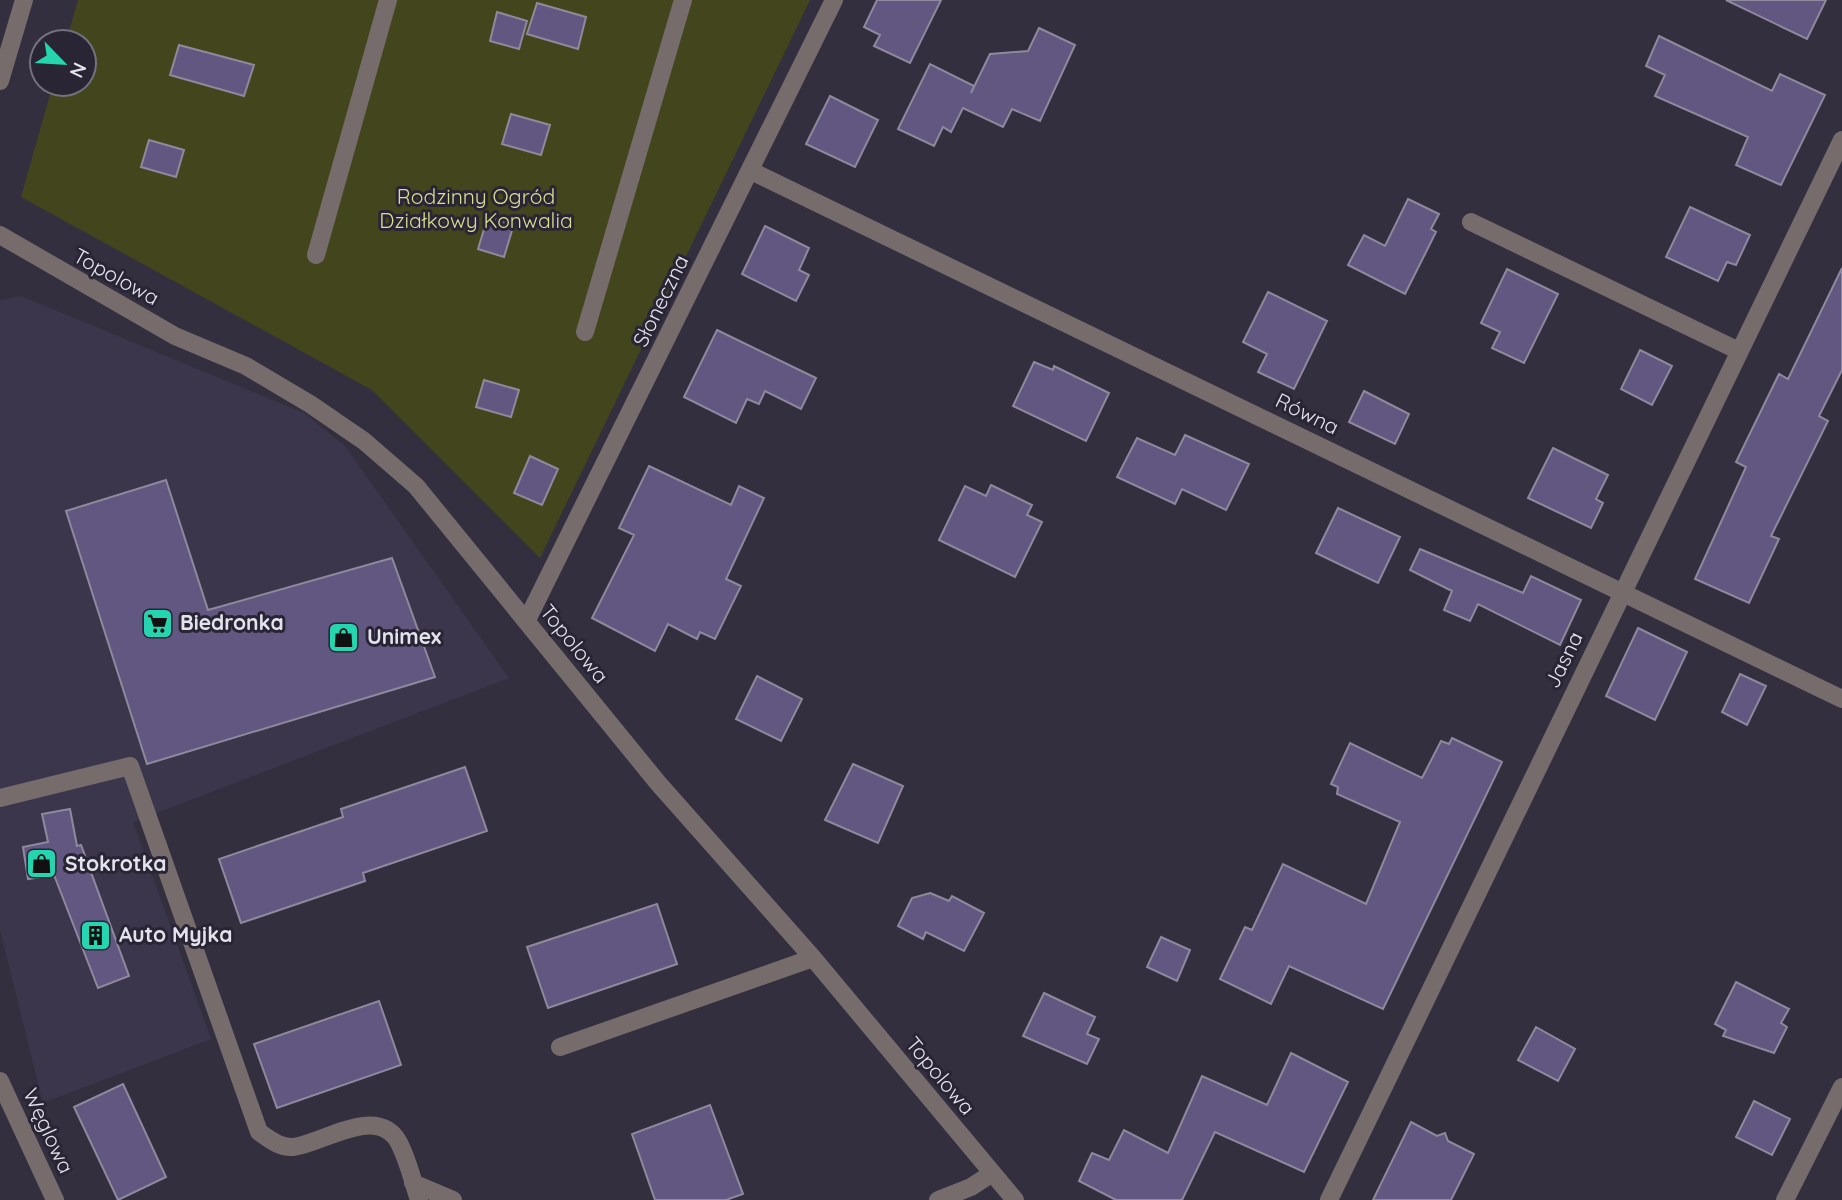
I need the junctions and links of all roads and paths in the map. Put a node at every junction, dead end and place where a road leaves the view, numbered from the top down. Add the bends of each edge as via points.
1 (24, 0) edge
2 (388, 0) edge
3 (682, 0) edge
4 (834, 0) edge
5 (0, 81) edge
6 (1842, 140) edge
7 (751, 171) junction
8 (1471, 222) dead end
9 (0, 235) edge
10 (316, 255) dead end
11 (585, 332) dead end
12 (1739, 351) junction
13 (1622, 592) junction
14 (527, 620) junction
15 (1842, 699) edge
16 (0, 798) edge
17 (813, 958) junction
18 (560, 1047) dead end
19 (0, 1081) edge
20 (1842, 1087) edge
21 (991, 1174) junction
22 (416, 1191) edge
23 (55, 1200) edge
24 (453, 1200) edge
25 (939, 1200) edge
26 (1015, 1200) edge
27 (1329, 1200) edge
28 (1785, 1200) edge

1 - 5 street
2 - 10 street
3 - 11 street
4 - 7 street, Słoneczna
6 - 12 street, Jasna
7 - 13 street, Równa
7 - 14 street, Słoneczna
8 - 12 street
9 - 14 street, Topolowa via 175,336 246,366 364,441 416,486
12 - 13 street, Jasna
13 - 15 street, Równa
13 - 27 street, Jasna
14 - 17 street, Topolowa via 658,783
16 - 22 street via 130,766 259,1132 292,1147 357,1125 382,1128 398,1140
17 - 18 street
17 - 21 street, Topolowa
19 - 23 street, Węglowa
20 - 28 street
21 - 25 street
21 - 26 street, Topolowa
22 - 24 street

